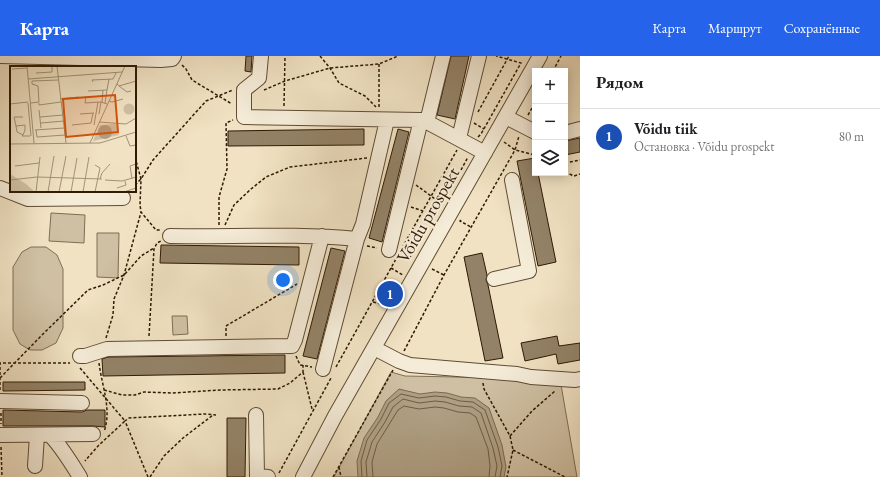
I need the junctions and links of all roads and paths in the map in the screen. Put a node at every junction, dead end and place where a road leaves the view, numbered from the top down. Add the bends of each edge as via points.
1 (0, 56) edge
2 (261, 56) edge
3 (285, 56) edge
4 (320, 56) edge
5 (398, 56) edge
6 (443, 56) edge
7 (479, 56) edge
8 (496, 56) edge
9 (540, 56) edge
10 (561, 56) edge
11 (508, 57) edge
12 (173, 58) edge
13 (379, 64) junction
14 (330, 68) junction
15 (555, 68) edge
16 (285, 81) junction
17 (218, 96) junction
18 (244, 104) junction
19 (534, 104) edge
20 (476, 116) dead end
21 (506, 117) junction
22 (284, 118) junction
23 (387, 120) junction
24 (424, 121) junction
25 (522, 126) junction
26 (580, 129) edge
27 (532, 131) edge
28 (568, 132) edge
29 (478, 137) dead end
30 (460, 139) junction
31 (515, 150) junction
32 (484, 154) junction
33 (532, 154) edge
34 (379, 156) junction
35 (580, 160) edge
36 (136, 161) edge
37 (568, 162) edge
38 (568, 173) edge
39 (580, 174) edge
40 (141, 179) junction
41 (407, 179) junction
42 (512, 180) dead end
43 (136, 184) edge
44 (0, 188) edge
45 (10, 192) edge
46 (10, 192) edge
47 (431, 196) junction
48 (122, 198) dead end
49 (442, 204) dead end
50 (141, 212) junction
51 (464, 214) dead end
52 (471, 228) junction
53 (170, 236) junction
54 (322, 236) junction
55 (219, 237) junction
56 (357, 239) junction
57 (154, 248) junction
58 (390, 250) dead end
59 (391, 268) junction
60 (124, 275) junction
61 (312, 275) junction
62 (403, 275) dead end
63 (494, 279) dead end
64 (384, 282) junction
65 (396, 288) dead end
66 (292, 346) junction
67 (226, 347) junction
68 (149, 348) junction
69 (374, 348) junction
70 (77, 359) junction
71 (399, 361) junction
72 (15, 363) junction
73 (303, 365) junction
74 (328, 370) junction
75 (481, 371) junction
76 (303, 372) junction
77 (0, 378) edge
78 (574, 379) edge
79 (104, 390) dead end
80 (0, 401) edge
81 (82, 403) dead end
82 (313, 410) junction
83 (256, 416) dead end
84 (125, 421) junction
85 (93, 434) dead end
86 (1, 435) edge
87 (44, 435) junction
88 (510, 436) junction
89 (513, 450) junction
90 (35, 466) dead end
91 (339, 467) junction
92 (77, 472) edge
93 (268, 476) edge
94 (2, 477) edge
95 (149, 477) edge
96 (277, 477) edge
97 (303, 477) edge
98 (333, 477) edge
99 (340, 477) edge
100 (507, 477) edge
101 (565, 477) edge

1 - 12 street
2 - 18 street via 259,78
3 - 16 path
4 - 14 path
5 - 13 path
6 - 24 street
7 - 30 street
8 - 11 path
9 - 21 street, Võidu prospekt
10 - 15 path
11 - 20 path
11 - 29 path via 520,63
12 - 17 path via 186,69 192,80
13 - 14 path
13 - 14 path via 379,109 365,96 339,83
14 - 16 path
16 - 18 path
16 - 22 path
17 - 18 path
17 - 18 path via 236,89
17 - 40 path via 206,101 153,160
18 - 22 street
18 - 55 path via 226,123 227,169 219,197
19 - 25 path
21 - 25 street
21 - 32 street, Võidu prospekt
22 - 23 street
23 - 24 street
23 - 34 street
24 - 30 street
24 - 41 street
25 - 27 street
25 - 31 path
26 - 28 street
30 - 32 street
30 - 47 path
31 - 33 path
31 - 52 path
32 - 69 street, Võidu prospekt
34 - 55 path via 290,167 266,177 234,205
34 - 56 street
35 - 37 path
36 - 40 path
38 - 39 path via 574,176
40 - 43 path
40 - 50 path
41 - 47 path
41 - 58 street
42 - 63 street via 529,271
44 - 46 street
45 - 48 street via 28,199
47 - 49 path
47 - 59 path
50 - 53 path via 156,230
50 - 60 path
51 - 52 path via 460,221
52 - 71 path
53 - 55 street
53 - 57 path via 157,243
54 - 55 street
54 - 56 street
54 - 61 street
56 - 74 street
57 - 60 path via 141,256
57 - 68 path
59 - 62 path
59 - 64 path
60 - 72 path via 88,290
61 - 66 street
61 - 67 path via 226,326
64 - 65 path
64 - 74 path
66 - 67 street
66 - 73 path via 300,365
67 - 68 street
68 - 70 street via 107,348
69 - 71 street
69 - 97 street, Võidu prospekt
70 - 72 path
70 - 84 path
71 - 75 street via 410,365
71 - 91 path
72 - 77 path
72 - 77 path via 0,363
73 - 74 path
73 - 76 path
74 - 82 path
75 - 78 street
75 - 88 path via 484,389
76 - 79 path via 278,389 144,392 122,395
76 - 82 path
77 - 80 path
78 - 88 path via 532,411
80 - 81 street
80 - 86 path
82 - 96 path
83 - 93 street via 257,476
84 - 92 path via 82,463
84 - 95 path
84 - 95 path via 129,418 215,415 183,438 164,456
85 - 87 street
86 - 87 street
86 - 94 path
87 - 90 street
87 - 92 street via 57,442
88 - 89 path
89 - 100 path
89 - 101 path
91 - 98 path
91 - 99 path

